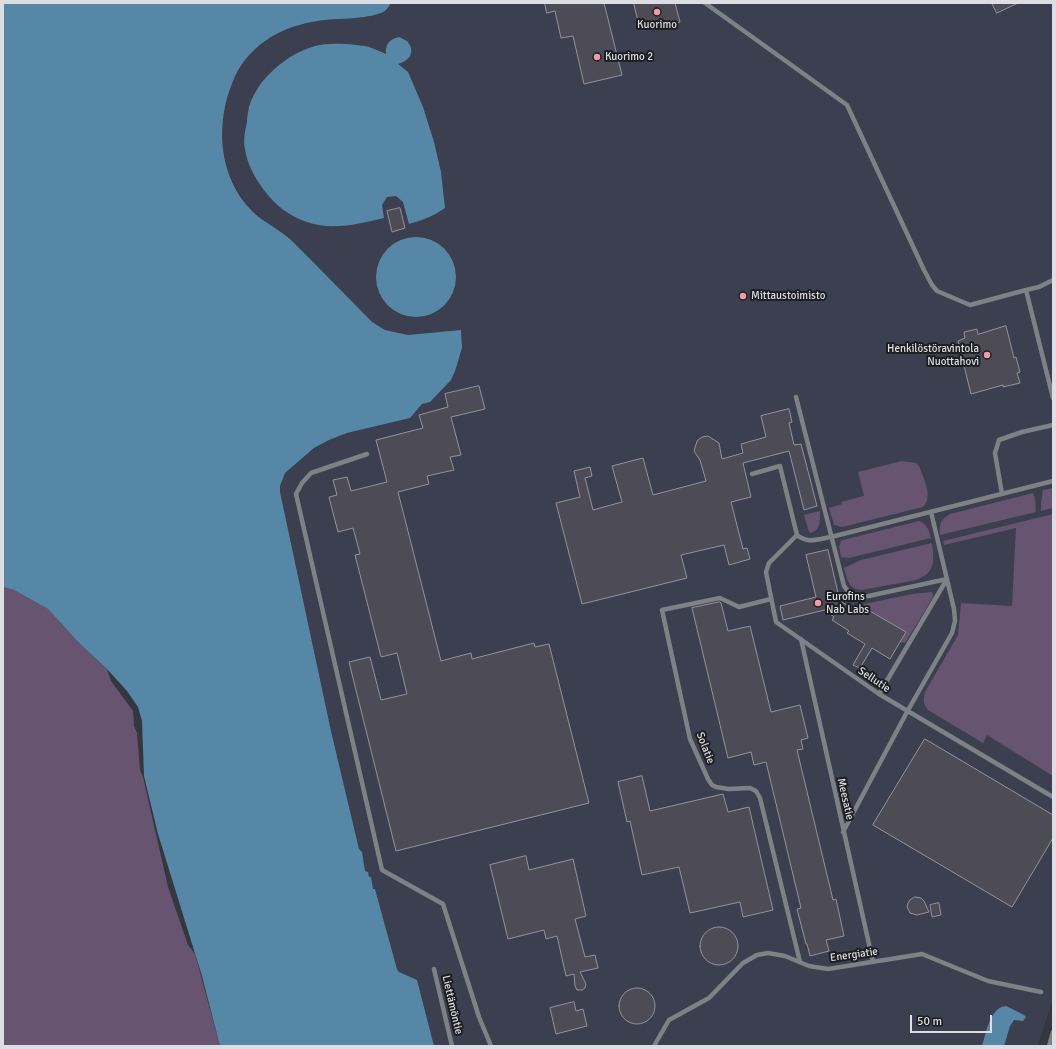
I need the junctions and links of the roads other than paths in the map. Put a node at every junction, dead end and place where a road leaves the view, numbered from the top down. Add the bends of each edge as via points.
1 (705, 3) edge
2 (1053, 280) edge
3 (1026, 290) junction
4 (796, 397) dead end
5 (1053, 398) edge
6 (1053, 425) edge
7 (367, 454) dead end
8 (752, 474) dead end
9 (1053, 481) edge
10 (1002, 494) junction
11 (931, 512) junction
12 (797, 535) junction
13 (831, 537) junction
14 (947, 579) junction
15 (771, 599) junction
16 (800, 639) junction
17 (879, 694) junction
18 (907, 712) junction
19 (1053, 797) edge
20 (844, 832) junction
21 (800, 962) junction
22 (873, 962) junction
23 (434, 969) dead end
24 (1041, 992) dead end
25 (1053, 1032) edge
26 (452, 1046) edge
27 (491, 1046) edge
28 (654, 1046) edge
29 (1049, 1046) edge

1 - 3 lane via 846,105 924,270 937,291 970,304
2 - 3 lane
3 - 5 lane
4 - 13 lane
6 - 10 lane via 999,440 995,453
7 - 27 lane via 311,473 296,494 382,870 443,904 479,1017
8 - 12 lane via 780,466
9 - 10 lane
10 - 11 lane
11 - 13 lane
11 - 14 lane
12 - 13 lane via 803,540
12 - 15 lane, Sellutie via 770,563 766,572
13 - 14 lane via 844,586 854,596 864,597
14 - 17 lane
14 - 18 lane via 954,609 952,633
15 - 16 lane, Sellutie via 776,622
15 - 21 lane, Solatie via 739,607 720,598 662,610 690,739 708,779 716,787 750,788 756,791 760,798
16 - 17 lane, Sellutie
16 - 20 lane, Meesatie
17 - 18 lane, Sellutie
18 - 19 lane, Sellutie
18 - 20 lane
20 - 22 lane, Meesatie
21 - 22 lane, Energiatie via 828,969
21 - 28 lane, Energiatie via 776,954 756,955 743,963 709,998 669,1020
22 - 24 lane, Energiatie via 922,954 988,981
23 - 26 lane, Liettämöntie
25 - 29 lane

